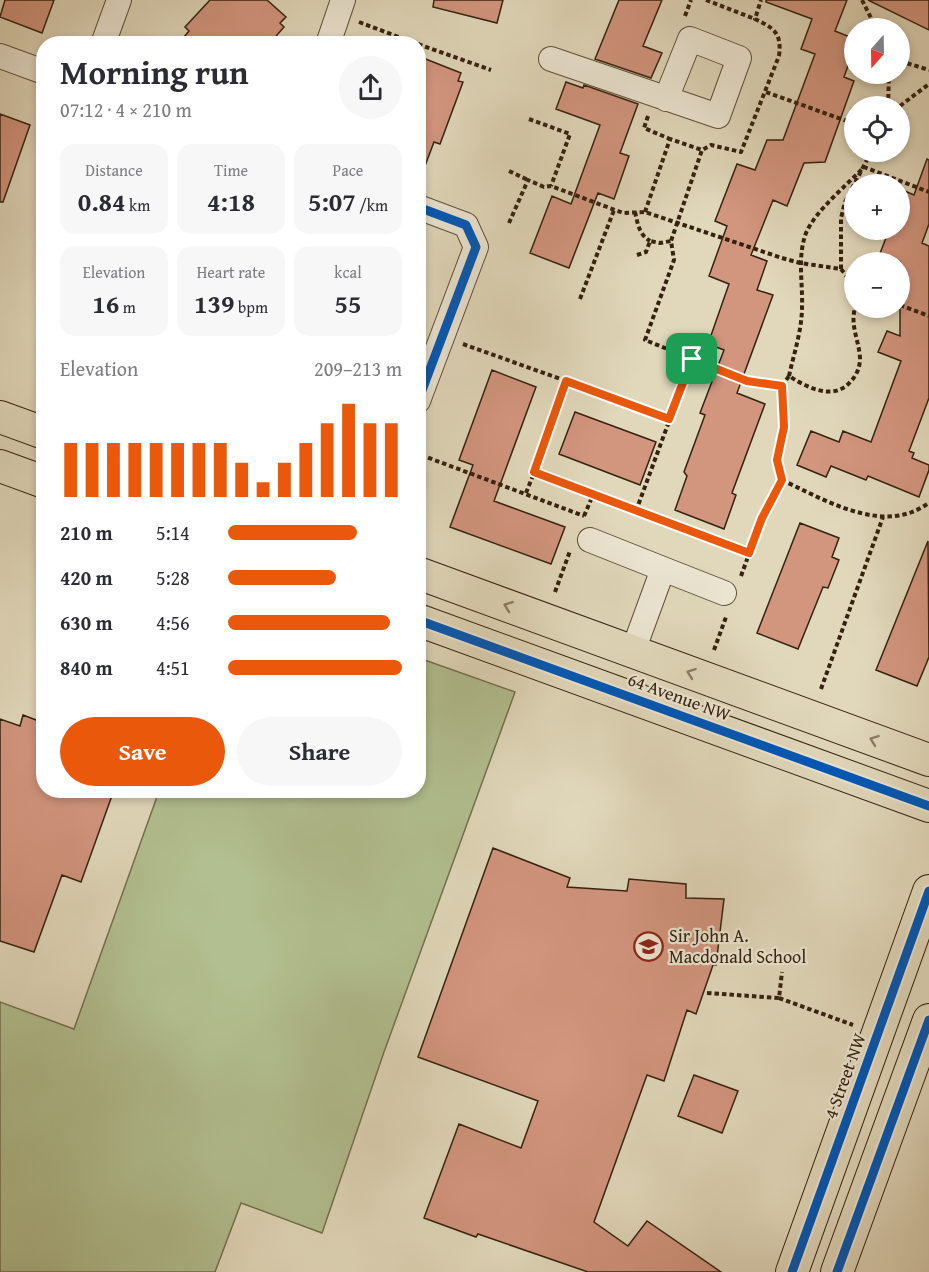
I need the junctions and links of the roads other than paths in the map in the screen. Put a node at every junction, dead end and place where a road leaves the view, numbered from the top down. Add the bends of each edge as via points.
1 (119, 0) edge
2 (343, 0) edge
3 (106, 36) edge
4 (330, 36) edge
5 (0, 56) edge
6 (551, 59) dead end
7 (36, 69) edge
8 (666, 99) dead end
9 (426, 210) edge
10 (426, 380) edge
11 (0, 417) edge
12 (36, 430) edge
13 (0, 466) edge
14 (36, 479) edge
15 (590, 540) dead end
16 (663, 569) junction
17 (426, 576) edge
18 (731, 595) road end
19 (426, 623) edge
20 (633, 651) junction
21 (929, 760) edge
22 (929, 806) edge
23 (929, 891) edge
24 (929, 1020) edge
25 (792, 1272) edge
26 (837, 1272) edge

1 - 3 street
2 - 4 street
5 - 7 street
6 - 8 street
9 - 10 street via 466,225 476,247
11 - 12 main road
13 - 14 main road
15 - 16 street
16 - 18 street
16 - 20 street
20 -> 17 main road, 64 Avenue NW
19 - 22 main road, 64 Avenue NW
21 -> 20 main road, 64 Avenue NW
23 - 25 main road, 4 Street NW
24 - 26 main road

